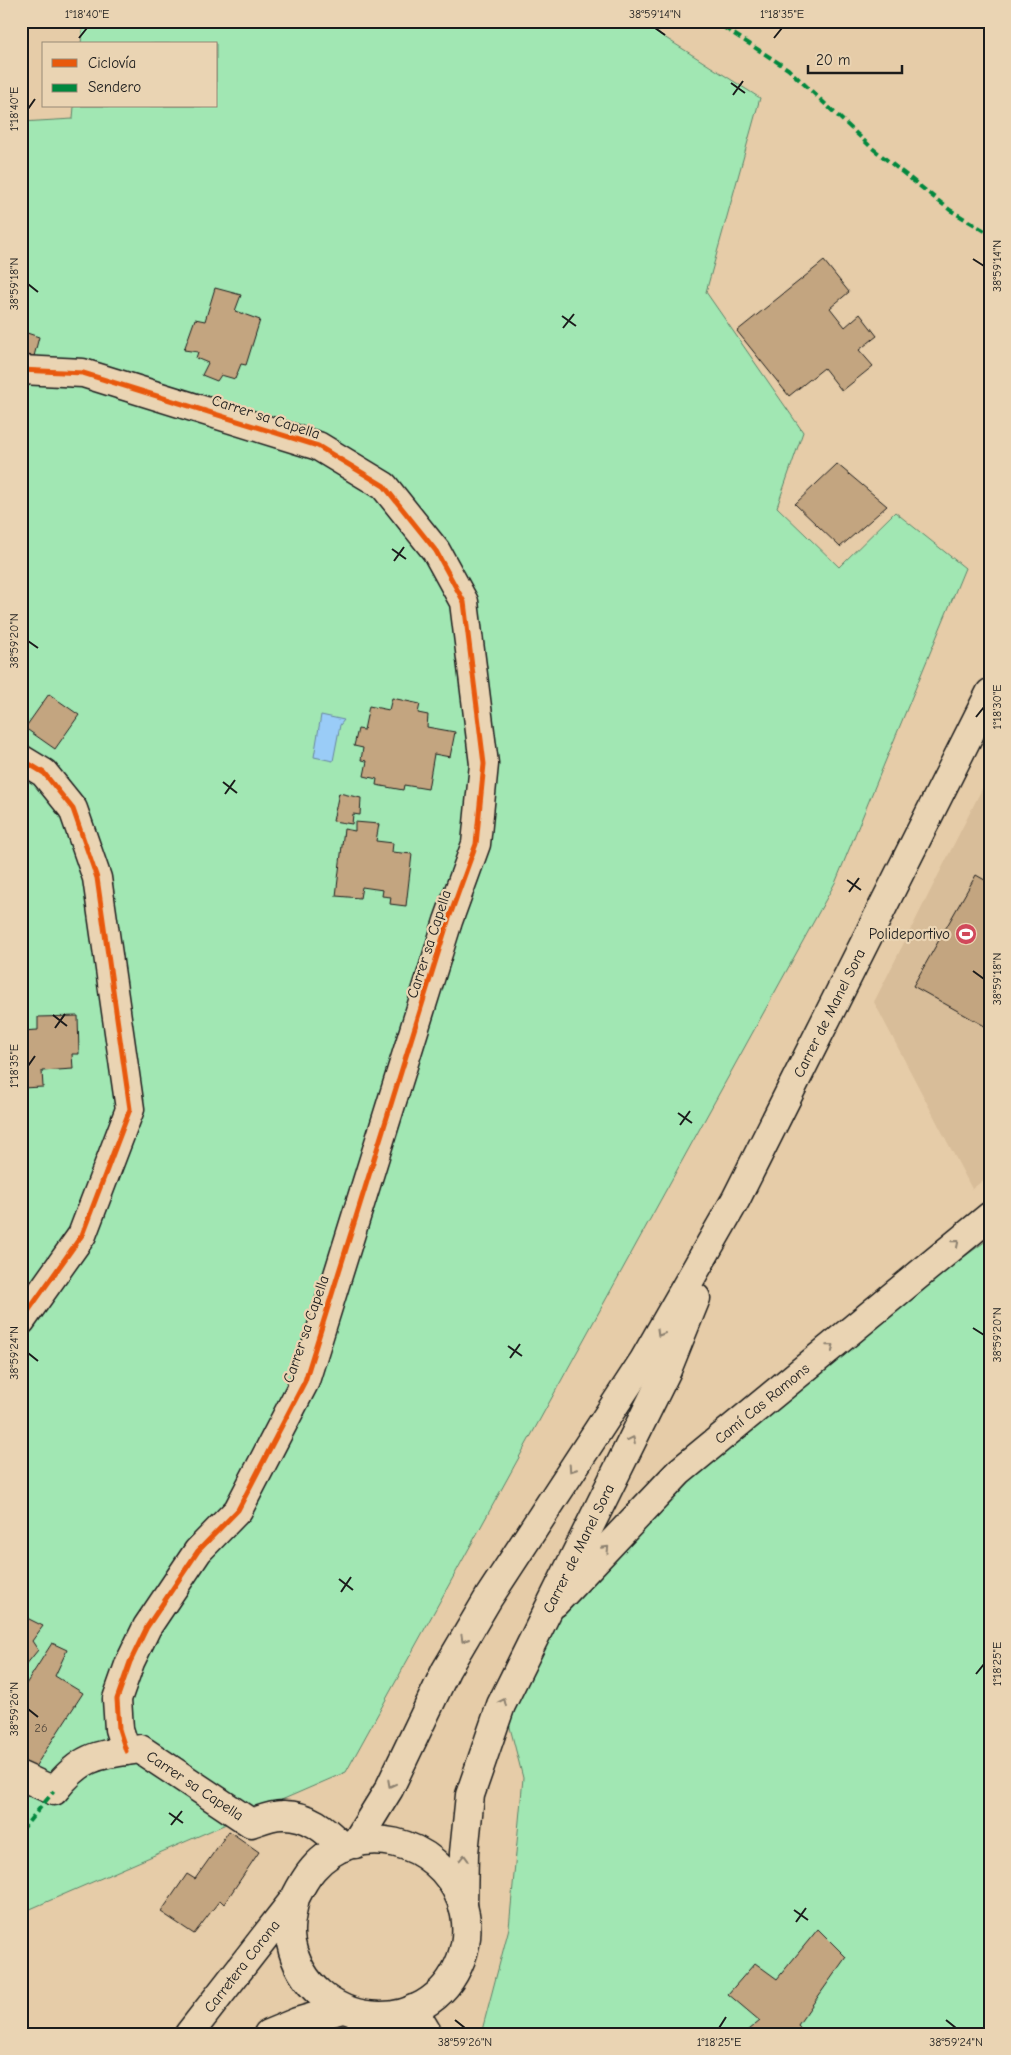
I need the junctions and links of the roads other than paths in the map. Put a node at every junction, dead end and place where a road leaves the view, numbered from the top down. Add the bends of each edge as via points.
1 (21, 370) edge
2 (990, 693) edge
3 (21, 759) edge
4 (736, 1199) junction
5 (990, 1216) edge
6 (21, 1321) edge
7 (549, 1609) junction
8 (126, 1751) junction
9 (21, 1776) edge
10 (349, 1846) junction
11 (295, 1898) junction
12 (463, 1907) junction
13 (342, 2009) junction
14 (413, 2009) junction
15 (189, 2034) edge
16 (268, 2034) edge
17 (428, 2034) edge

1 - 8 street, Carrer sa Capella via 83,373 318,446 384,486 436,551 464,602 484,764 476,844 305,1381 238,1510 198,1551 147,1627 130,1662 117,1699 119,1729
2 - 4 street, Carrer de Manel Sora
3 - 6 street via 44,773 73,808 97,878 130,1110 82,1235
7 -> 4 street, Carrer de Manel Sora via 667,1370
4 -> 10 street, Carrer de Manel Sora via 644,1360 496,1585 446,1670 389,1789
7 -> 5 street, Camí Cas Ramons via 679,1472
12 -> 7 street, Carrer de Manel Sora via 470,1795 500,1705
8 - 9 street, Carrer sa Capella via 108,1753 81,1763 54,1791
8 - 10 street, Carrer sa Capella via 140,1749 251,1823 281,1814 311,1820
10 - 11 street via 328,1856 314,1868
10 - 12 street via 374,1841 414,1848 445,1872
11 - 13 street via 290,1919 297,1963 308,1982
11 - 15 street, Carretera Corona
12 - 14 street via 466,1942 461,1959 442,1989
13 - 14 street via 378,2017
13 - 16 street
14 - 17 street

